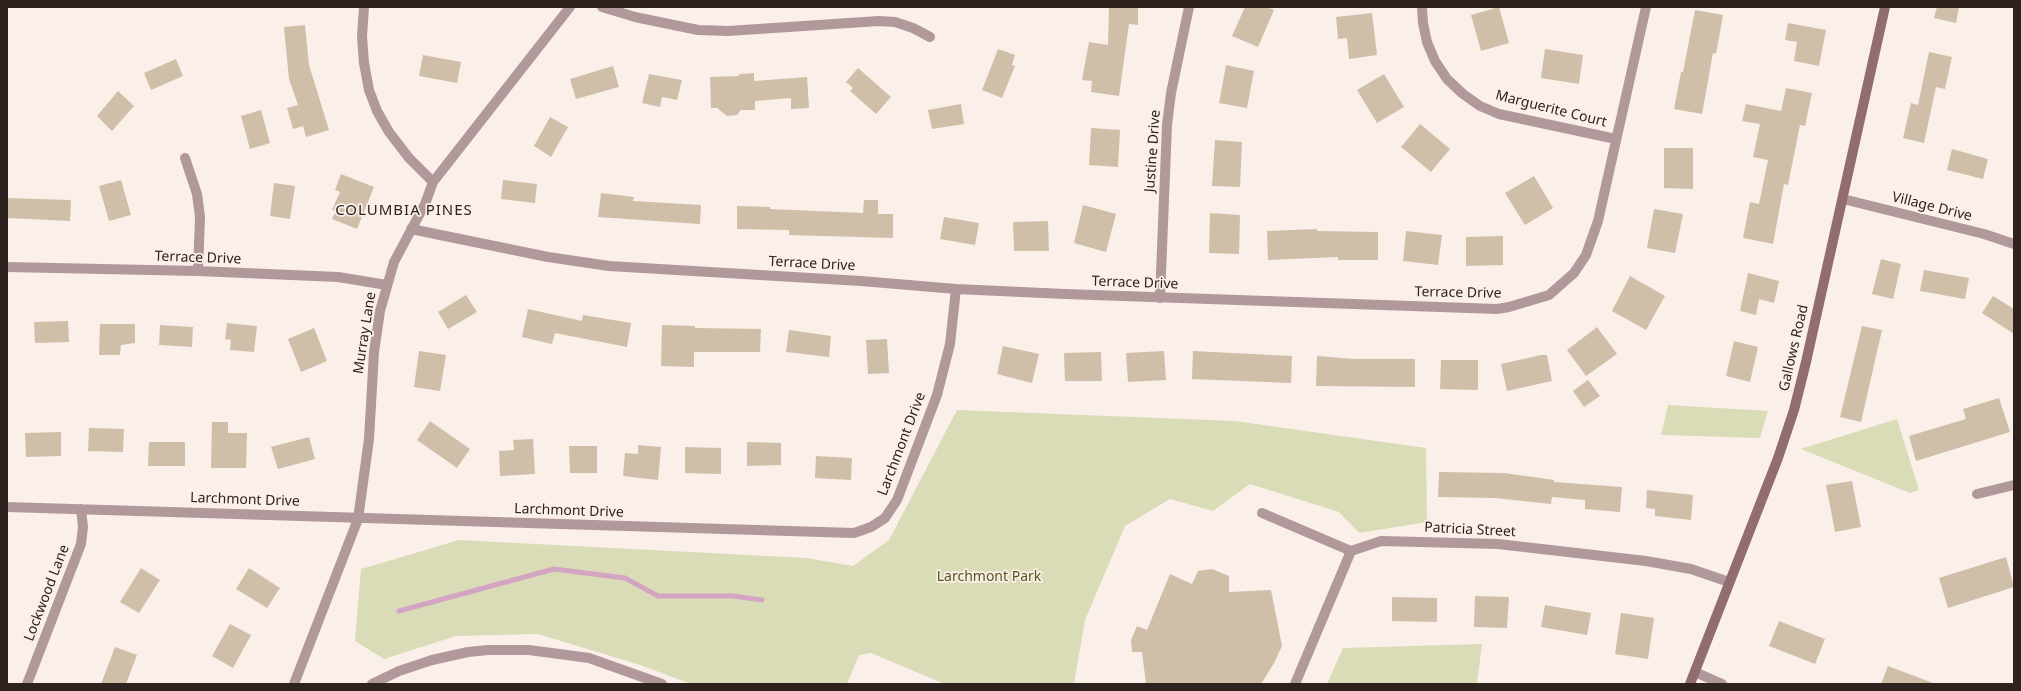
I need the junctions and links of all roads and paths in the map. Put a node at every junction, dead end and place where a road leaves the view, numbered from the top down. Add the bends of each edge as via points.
1 (364, 7) edge
2 (570, 7) edge
3 (602, 7) edge
4 (1189, 7) edge
5 (1422, 7) edge
6 (1646, 7) edge
7 (1885, 7) edge
8 (930, 37) dead end
9 (1616, 139) junction
10 (185, 158) dead end
11 (433, 182) junction
12 (1843, 199) junction
13 (411, 229) junction
14 (2014, 244) edge
15 (7, 267) edge
16 (198, 271) junction
17 (387, 285) junction
18 (956, 289) junction
19 (1160, 298) junction
20 (2014, 485) edge
21 (1977, 494) dead end
22 (7, 507) edge
23 (81, 509) junction
24 (1262, 513) dead end
25 (358, 518) junction
26 (1351, 551) junction
27 (1729, 582) junction
28 (1695, 672) junction
29 (27, 684) edge
30 (294, 684) edge
31 (372, 684) edge
32 (662, 684) edge
33 (1295, 684) edge
34 (1690, 684) edge
35 (1722, 684) edge

1 - 11 street via 362,37 369,90 389,132 409,158
2 - 11 street, Murray Lane
3 - 8 street via 698,30 728,31 879,21 895,22
4 - 19 street, Justine Drive via 1167,125
5 - 9 street, Marguerite Court via 1427,42 1436,61 1448,79 1480,106 1500,114
6 - 9 street, Terrace Drive
7 - 12 main road, Gallows Road
9 - 19 street, Terrace Drive via 1598,221 1586,255 1574,273 1550,295 1497,309
10 - 16 street via 197,194 200,217
11 - 13 street, Murray Lane
12 - 14 street, Village Drive via 1984,234
12 - 27 main road, Gallows Road via 1794,410 1778,458
13 - 17 street, Murray Lane via 394,262
13 - 18 street, Terrace Drive via 548,257 609,266
15 - 16 street, Terrace Drive
16 - 17 street, Terrace Drive via 338,277
17 - 25 street, Murray Lane via 374,352 369,439
18 - 19 street, Terrace Drive
18 - 25 street, Larchmont Drive via 950,344 923,435 897,500 885,518 871,528 854,533 812,533
20 - 21 street
22 - 23 street, Larchmont Drive
23 - 25 street, Larchmont Drive
23 - 29 street, Lockwood Lane via 81,544
24 - 26 street
25 - 30 street, Murray Lane
26 - 27 street, Patricia Street via 1381,541 1498,544 1667,564 1709,574
26 - 33 street
27 - 28 main road, Gallows Road
28 - 34 main road, Gallows Road
28 - 35 street
31 - 32 street via 399,671 468,652 529,650 589,658

